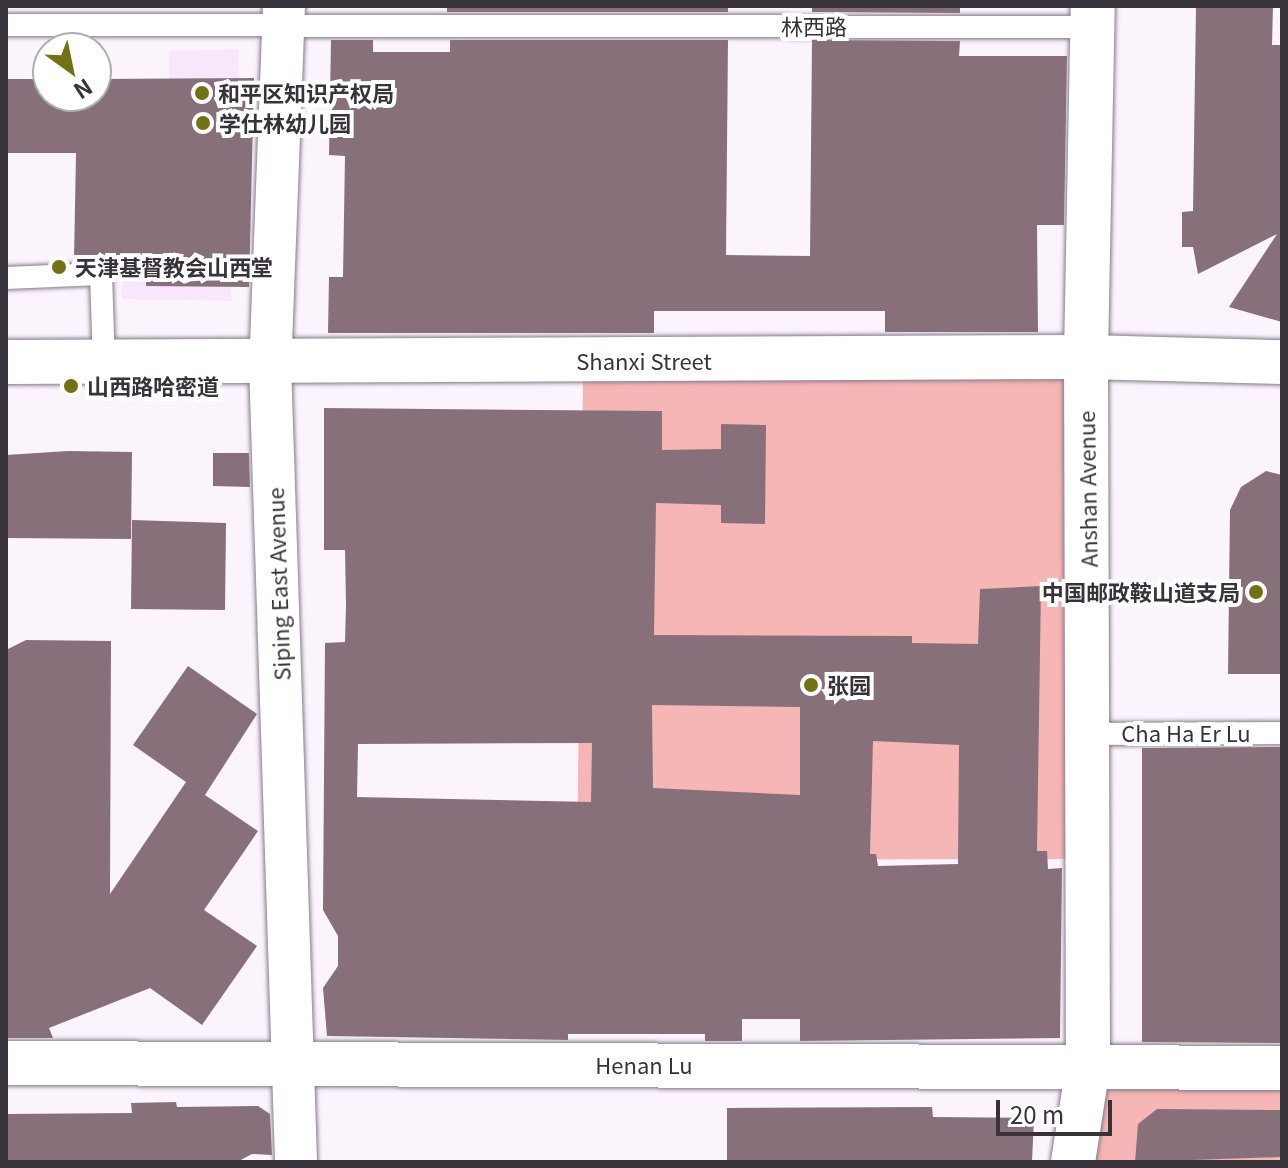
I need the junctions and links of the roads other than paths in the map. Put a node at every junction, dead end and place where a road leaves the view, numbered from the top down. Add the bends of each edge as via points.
1 (284, 15) edge
2 (1093, 16) edge
3 (6, 25) edge
4 (6, 278) edge
5 (1086, 357) junction
6 (6, 362) edge
7 (1282, 362) edge
8 (104, 364) junction
9 (270, 364) junction
10 (1282, 733) edge
11 (1090, 734) junction
12 (6, 1063) edge
13 (295, 1065) junction
14 (1088, 1066) junction
15 (1282, 1068) edge
16 (296, 1162) edge
17 (1073, 1162) edge

1 - 2 lane, 林西路
1 - 3 lane, 林西路
1 - 9 street, Siping East Avenue
2 - 5 street, Anshan Avenue
4 - 8 lane via 101,274
5 - 7 street, Shanxi Street
5 - 9 street, Shanxi Street
5 - 11 street, Anshan Avenue
6 - 8 street, Shanxi Street
8 - 9 street, Shanxi Street
9 - 13 street, Siping East Avenue
10 - 11 lane, Cha Ha Er Lu
11 - 14 street, Anshan Avenue
12 - 13 street, Henan Lu
13 - 14 street, Henan Lu
13 - 16 street, Siping East Avenue
14 - 15 street, Henan Lu
14 - 17 street, Anshan Avenue

